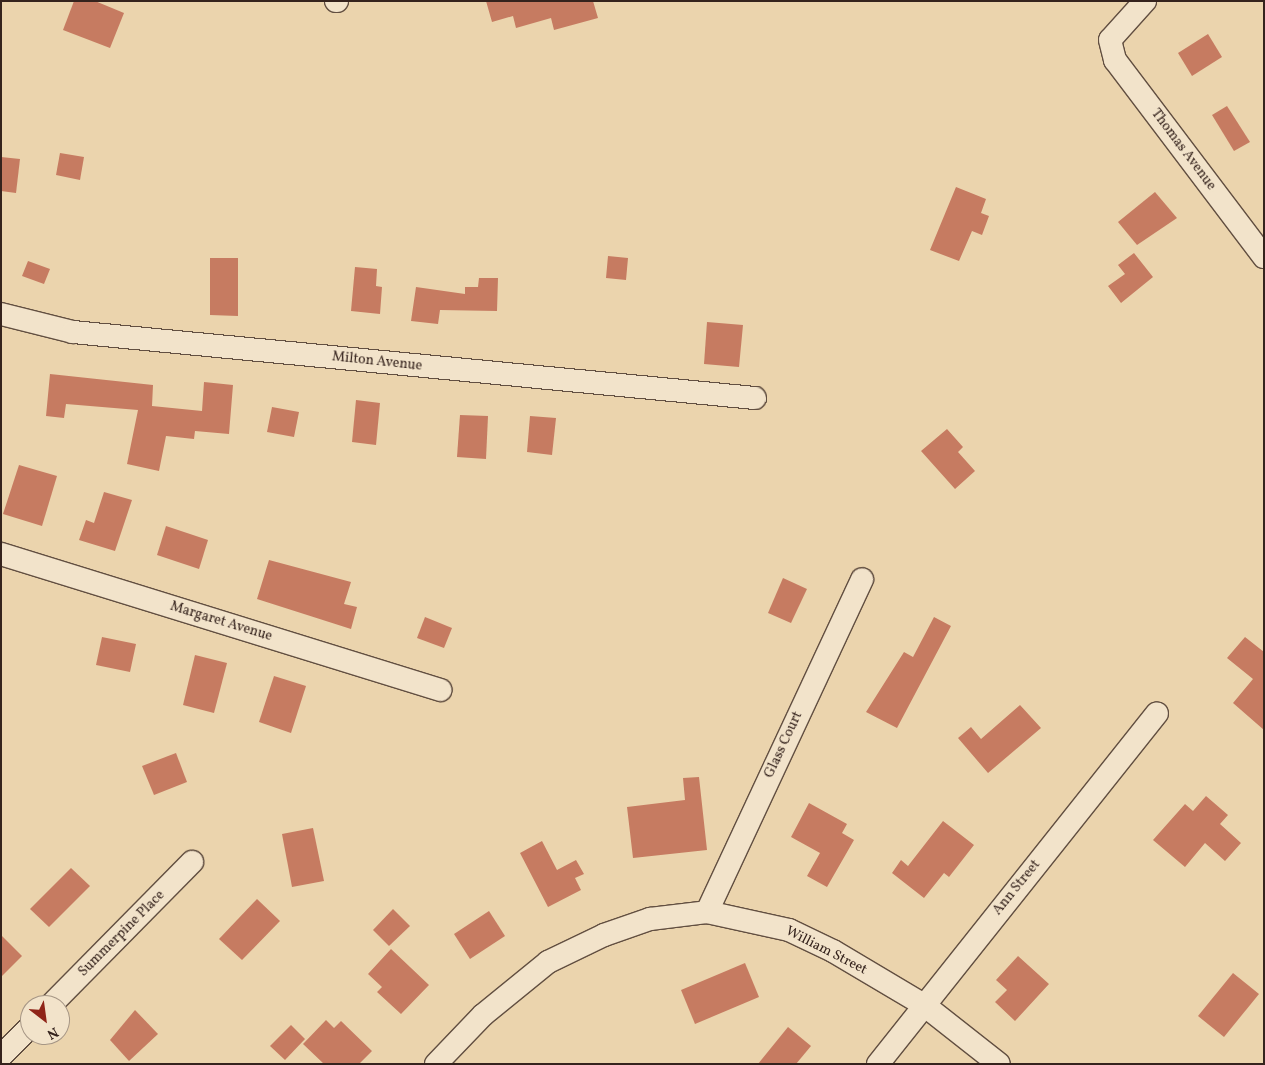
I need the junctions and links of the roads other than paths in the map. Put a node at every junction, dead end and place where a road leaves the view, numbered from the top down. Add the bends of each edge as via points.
1 (1144, 1) edge
2 (1264, 257) edge
3 (1, 314) edge
4 (755, 398) dead end
5 (1, 554) edge
6 (862, 579) dead end
7 (440, 690) dead end
8 (1157, 713) dead end
9 (192, 862) dead end
10 (707, 912) junction
11 (61, 995) edge
12 (924, 1005) junction
13 (20, 1037) edge
14 (1, 1056) edge
15 (436, 1064) edge
16 (878, 1064) edge
17 (999, 1064) edge

1 - 2 street, Thomas Avenue via 1110,40 1115,60
3 - 4 street, Milton Avenue via 73,332
5 - 7 street, Margaret Avenue
6 - 10 street, Glass Court
8 - 12 street, Ann Street
9 - 11 street, Summerpine Place
10 - 12 street, William Street via 789,930
10 - 15 street, William Street via 650,919 604,935 548,962 483,1015
12 - 16 street, Ann Street
12 - 17 street, William Street
13 - 14 street

